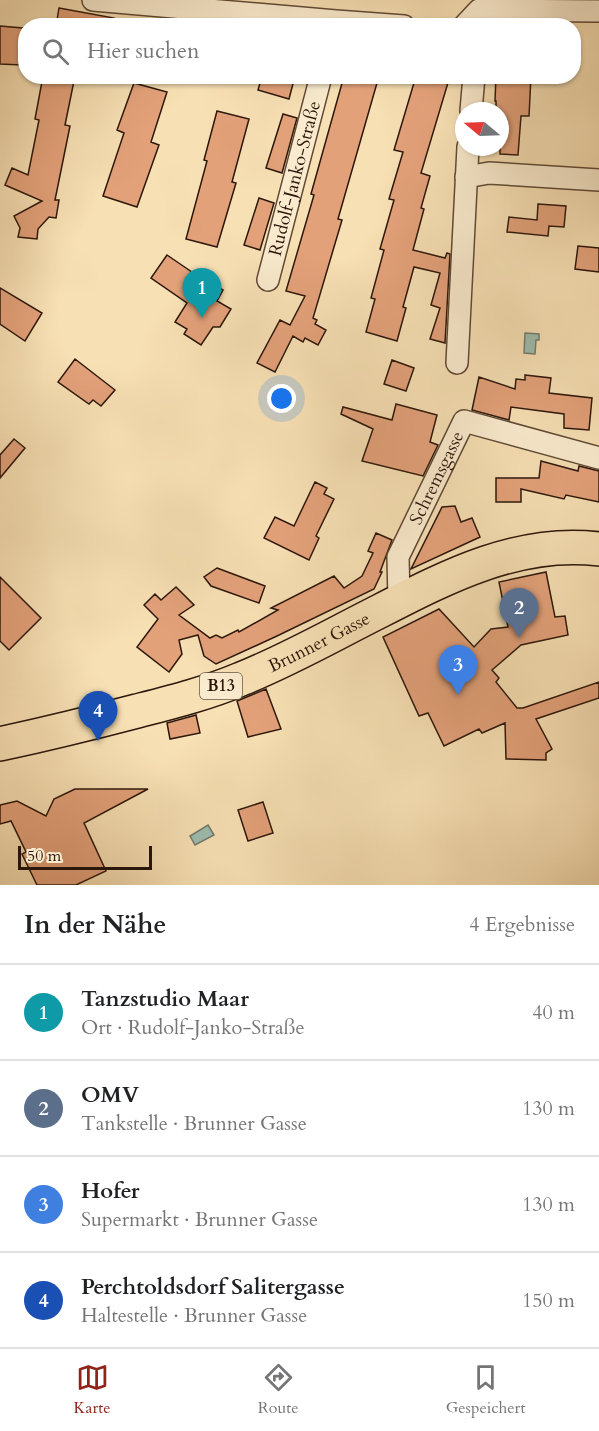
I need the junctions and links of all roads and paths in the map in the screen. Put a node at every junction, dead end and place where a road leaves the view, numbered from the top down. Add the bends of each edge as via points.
1 (93, 0) edge
2 (599, 11) edge
3 (475, 12) edge
4 (282, 18) edge
5 (319, 84) edge
6 (473, 84) edge
7 (472, 102) edge
8 (467, 156) edge
9 (466, 177) junction
10 (599, 180) edge
11 (268, 280) dead end
12 (457, 363) dead end
13 (599, 458) edge
14 (599, 549) edge
15 (399, 601) junction
16 (0, 744) edge

1 - 4 street
2 - 3 street
5 - 11 street, Rudolf-Janko-Straße
6 - 7 street
8 - 9 street
9 - 10 street via 489,173
9 - 12 street
13 - 15 street, Schremsgasse via 464,421 398,557
14 - 15 main road, Brunner Gasse / B13 via 559,548 514,554 451,575
15 - 16 main road, Brunner Gasse / B13 via 239,680 110,719

